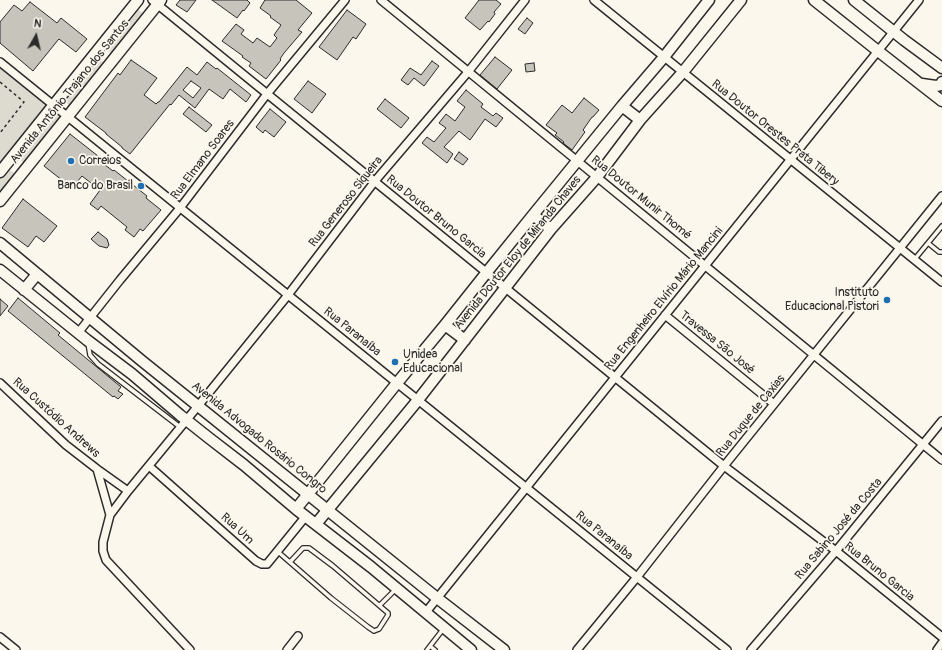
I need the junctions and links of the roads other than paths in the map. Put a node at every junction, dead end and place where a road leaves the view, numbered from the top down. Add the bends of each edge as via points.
1 (138, 0) edge
2 (344, 0) edge
3 (381, 0) edge
4 (525, 0) edge
5 (594, 0) edge
6 (709, 0) edge
7 (740, 0) edge
8 (854, 0) edge
9 (919, 0) edge
10 (157, 2) edge
11 (821, 2) edge
12 (894, 32) junction
13 (98, 50) junction
14 (878, 51) junction
15 (664, 57) junction
16 (0, 62) edge
17 (111, 62) junction
18 (942, 68) edge
19 (468, 72) junction
20 (683, 72) junction
21 (942, 82) edge
22 (920, 84) junction
23 (267, 94) junction
24 (942, 101) edge
25 (54, 105) junction
26 (622, 106) junction
27 (68, 116) junction
28 (640, 120) junction
29 (11, 158) junction
30 (791, 159) junction
31 (577, 161) junction
32 (25, 170) junction
33 (0, 172) edge
34 (596, 177) junction
35 (375, 182) junction
36 (942, 196) edge
37 (0, 201) edge
38 (180, 208) junction
39 (533, 215) junction
40 (942, 226) edge
41 (551, 229) junction
42 (0, 243) edge
43 (928, 243) junction
44 (900, 248) junction
45 (942, 252) edge
46 (914, 260) junction
47 (705, 266) junction
48 (0, 270) edge
49 (487, 272) junction
50 (37, 274) junction
51 (942, 282) edge
52 (506, 288) junction
53 (24, 290) junction
54 (288, 295) junction
55 (665, 315) junction
56 (90, 318) junction
57 (445, 325) junction
58 (78, 333) junction
59 (87, 340) junction
60 (465, 340) junction
61 (814, 355) junction
62 (142, 361) junction
63 (132, 374) junction
64 (615, 377) junction
65 (0, 383) edge
66 (397, 383) junction
67 (418, 400) junction
68 (774, 404) junction
69 (198, 406) junction
70 (942, 421) edge
71 (184, 424) junction
72 (923, 444) junction
73 (256, 452) junction
74 (942, 460) edge
75 (244, 465) junction
76 (149, 466) junction
77 (724, 466) junction
78 (97, 469) junction
79 (526, 487) junction
80 (128, 491) junction
81 (308, 494) junction
82 (296, 508) junction
83 (328, 510) junction
84 (110, 515) junction
85 (306, 516) junction
86 (316, 524) junction
87 (277, 551) junction
88 (836, 551) junction
89 (382, 554) junction
90 (290, 562) junction
91 (371, 567) junction
92 (637, 577) junction
93 (397, 588) junction
94 (437, 598) junction
95 (380, 605) junction
96 (426, 612) junction
97 (445, 628) junction
98 (298, 636) dead end
99 (0, 637) edge
100 (942, 637) edge
101 (942, 643) edge
102 (430, 646) junction
103 (7, 647) edge
104 (16, 650) edge
105 (190, 650) edge
106 (287, 650) edge
107 (427, 650) edge
108 (435, 650) edge
109 (471, 650) edge
110 (504, 650) edge
111 (577, 650) edge
112 (727, 650) edge
113 (751, 650) edge
114 (937, 650) edge

1 - 13 main road, Avenida Antônio Trajano dos Santos
2 - 23 street, Rua Elmano Soares
3 - 19 street, Rua Doutor Munir Thomé
4 - 19 street, Rua Generoso Siqueira
5 - 15 street, Rua Doutor Orestes Prata Tibery
6 - 15 main road, Avenida Doutor Eloy de Miranda Chaves
7 - 20 main road, Avenida Doutor Eloy de Miranda Chaves
8 - 12 main road
9 - 12 street, Rua Engenheiro Elvírio Mário Mancini
10 - 17 main road, Avenida Antônio Trajano dos Santos
10 - 23 street, Rua Doutor Bruno Garcia
11 - 14 main road
12 - 14 street, Rua Engenheiro Elvírio Mário Mancini
12 - 18 main road
13 - 17 main road
13 - 25 main road, Avenida Antônio Trajano dos Santos
14 - 22 main road
14 - 30 street, Rua Engenheiro Elvírio Mário Mancini
15 - 20 street, Rua Doutor Orestes Prata Tibery
15 - 26 main road, Avenida Doutor Eloy de Miranda Chaves
16 - 25 street, Rua Paranaíba
17 - 27 main road, Avenida Antônio Trajano dos Santos
19 - 31 street, Rua Doutor Munir Thomé
19 - 35 street, Rua Generoso Siqueira
20 - 28 main road, Avenida Doutor Eloy de Miranda Chaves
20 - 30 street, Rua Doutor Orestes Prata Tibery
21 - 22 main road via 936,86
22 - 24 main road
23 - 35 street, Rua Doutor Bruno Garcia
23 - 38 street, Rua Elmano Soares
25 - 27 street, Rua Paranaíba
25 - 29 main road, Avenida Antônio Trajano dos Santos
26 - 28 main road
26 - 31 main road, Avenida Doutor Eloy de Miranda Chaves
27 - 32 main road, Avenida Antônio Trajano dos Santos
27 - 38 street, Rua Paranaíba
28 - 34 main road, Avenida Doutor Eloy de Miranda Chaves
29 - 32 main road
29 - 33 main road, Avenida Antônio Trajano dos Santos
30 - 44 street, Rua Doutor Orestes Prata Tibery
30 - 47 street, Rua Engenheiro Elvírio Mário Mancini
31 - 34 street, Rua Doutor Munir Thomé
31 - 39 main road, Avenida Doutor Eloy de Miranda Chaves
32 - 37 main road, Avenida Antônio Trajano dos Santos
34 - 41 main road, Avenida Doutor Eloy de Miranda Chaves
34 - 47 street, Rua Doutor Munir Thomé
35 - 49 street, Rua Doutor Bruno Garcia
35 - 54 street, Rua Generoso Siqueira
36 - 44 street, Rua Duque de Caxias
38 - 54 street, Rua Paranaíba
38 - 56 street, Rua Elmano Soares
39 - 41 main road
39 - 49 main road, Avenida Doutor Eloy de Miranda Chaves
40 - 43 lane
41 - 52 main road, Avenida Doutor Eloy de Miranda Chaves
42 - 50 main road, Avenida Advogado Rosário Congro
43 - 45 lane
43 - 46 lane
44 - 46 street, Rua Doutor Orestes Prata Tibery
44 - 61 street, Rua Duque de Caxias
46 - 51 street, Rua Doutor Orestes Prata Tibery
47 - 55 street, Rua Engenheiro Elvírio Mário Mancini
47 - 61 street, Rua Doutor Munir Thomé
48 - 53 main road
49 - 52 street, Rua Doutor Bruno Garcia
49 - 57 main road, Avenida Doutor Eloy de Miranda Chaves
50 - 53 main road
50 - 56 main road, Avenida Advogado Rosário Congro
52 - 60 main road, Avenida Doutor Eloy de Miranda Chaves
52 - 64 street, Rua Doutor Bruno Garcia
53 - 58 main road
54 - 66 street, Rua Paranaíba
54 - 69 street, Rua Generoso Siqueira
55 - 64 street, Rua Engenheiro Elvírio Mário Mancini
55 - 68 street, Travessa São José
56 - 58 street, Rua Elmano Soares
56 - 62 main road, Avenida Advogado Rosário Congro
57 - 60 main road
57 - 66 main road, Avenida Doutor Eloy de Miranda Chaves
58 - 59 main road
59 - 63 main road
59 - 71 lane via 90,355 98,364
60 - 67 main road, Avenida Doutor Eloy de Miranda Chaves
61 - 68 street, Rua Duque de Caxias
61 - 72 street, Rua Doutor Munir Thomé
62 - 63 main road
62 - 69 main road, Avenida Advogado Rosário Congro
63 - 71 main road via 180,415
64 - 77 street, Rua Doutor Bruno Garcia
64 - 79 street, Rua Engenheiro Elvírio Mário Mancini
65 - 78 street, Rua Custódio Andrews via 66,445
66 - 67 street, Rua Paranaíba
66 - 81 main road, Avenida Doutor Eloy de Miranda Chaves
67 - 79 street, Rua Paranaíba
67 - 83 main road, Avenida Doutor Eloy de Miranda Chaves
68 - 77 street, Rua Duque de Caxias
69 - 71 street, Rua Generoso Siqueira
69 - 73 main road, Avenida Advogado Rosário Congro
70 - 72 street, Rua Sabino José da Costa
71 - 75 main road via 209,438
71 - 76 street, Rua Generoso Siqueira
72 - 74 street, Rua Doutor Munir Thomé
72 - 88 street, Rua Sabino José da Costa
73 - 75 main road
73 - 81 main road, Avenida Advogado Rosário Congro
75 - 82 main road
76 - 80 street, Rua Generoso Siqueira
76 - 87 street, Rua Um via 256,561 267,564
77 - 88 street, Rua Bruno Garcia
77 - 92 street, Rua Duque de Caxias
78 - 80 street, Rua Custódio Andrews
78 - 84 street, Rua Custódio Andrews
79 - 92 street, Rua Paranaíba
79 - 94 street, Rua Engenheiro Elvírio Mário Mancini
80 - 84 street, Rua Generoso Siqueira
81 - 82 main road, Avenida Doutor Eloy de Miranda Chaves
81 - 83 main road, Avenida Advogado Rosário Congro
82 - 85 main road
83 - 86 main road, Avenida Doutor Eloy de Miranda Chaves
83 - 89 main road, Avenida Advogado Rosário Congro
84 - 105 street via 103,542 106,560
85 - 86 main road
85 - 87 street, Rua Um
86 - 91 main road
87 - 90 lane
88 - 100 street, Rua Bruno Garcia
88 - 113 street, Rua Sabino José da Costa
89 - 91 main road
89 - 94 main road, Avenida Advogado Rosário Congro
90 - 95 lane via 303,548 309,548
90 - 95 lane via 374,631 379,629 388,615
91 - 93 main road
92 - 111 street, Rua Duque de Caxias
92 - 112 street, Rua Paranaíba
93 - 95 lane
93 - 96 main road
94 - 96 street, Rua Engenheiro Elvírio Mário Mancini
94 - 110 main road, Avenida Advogado Rosário Congro
96 - 97 main road
97 - 102 lane
97 - 109 main road
98 - 106 street
99 - 103 street
101 - 114 street
102 - 107 lane
102 - 108 lane
103 - 104 street

